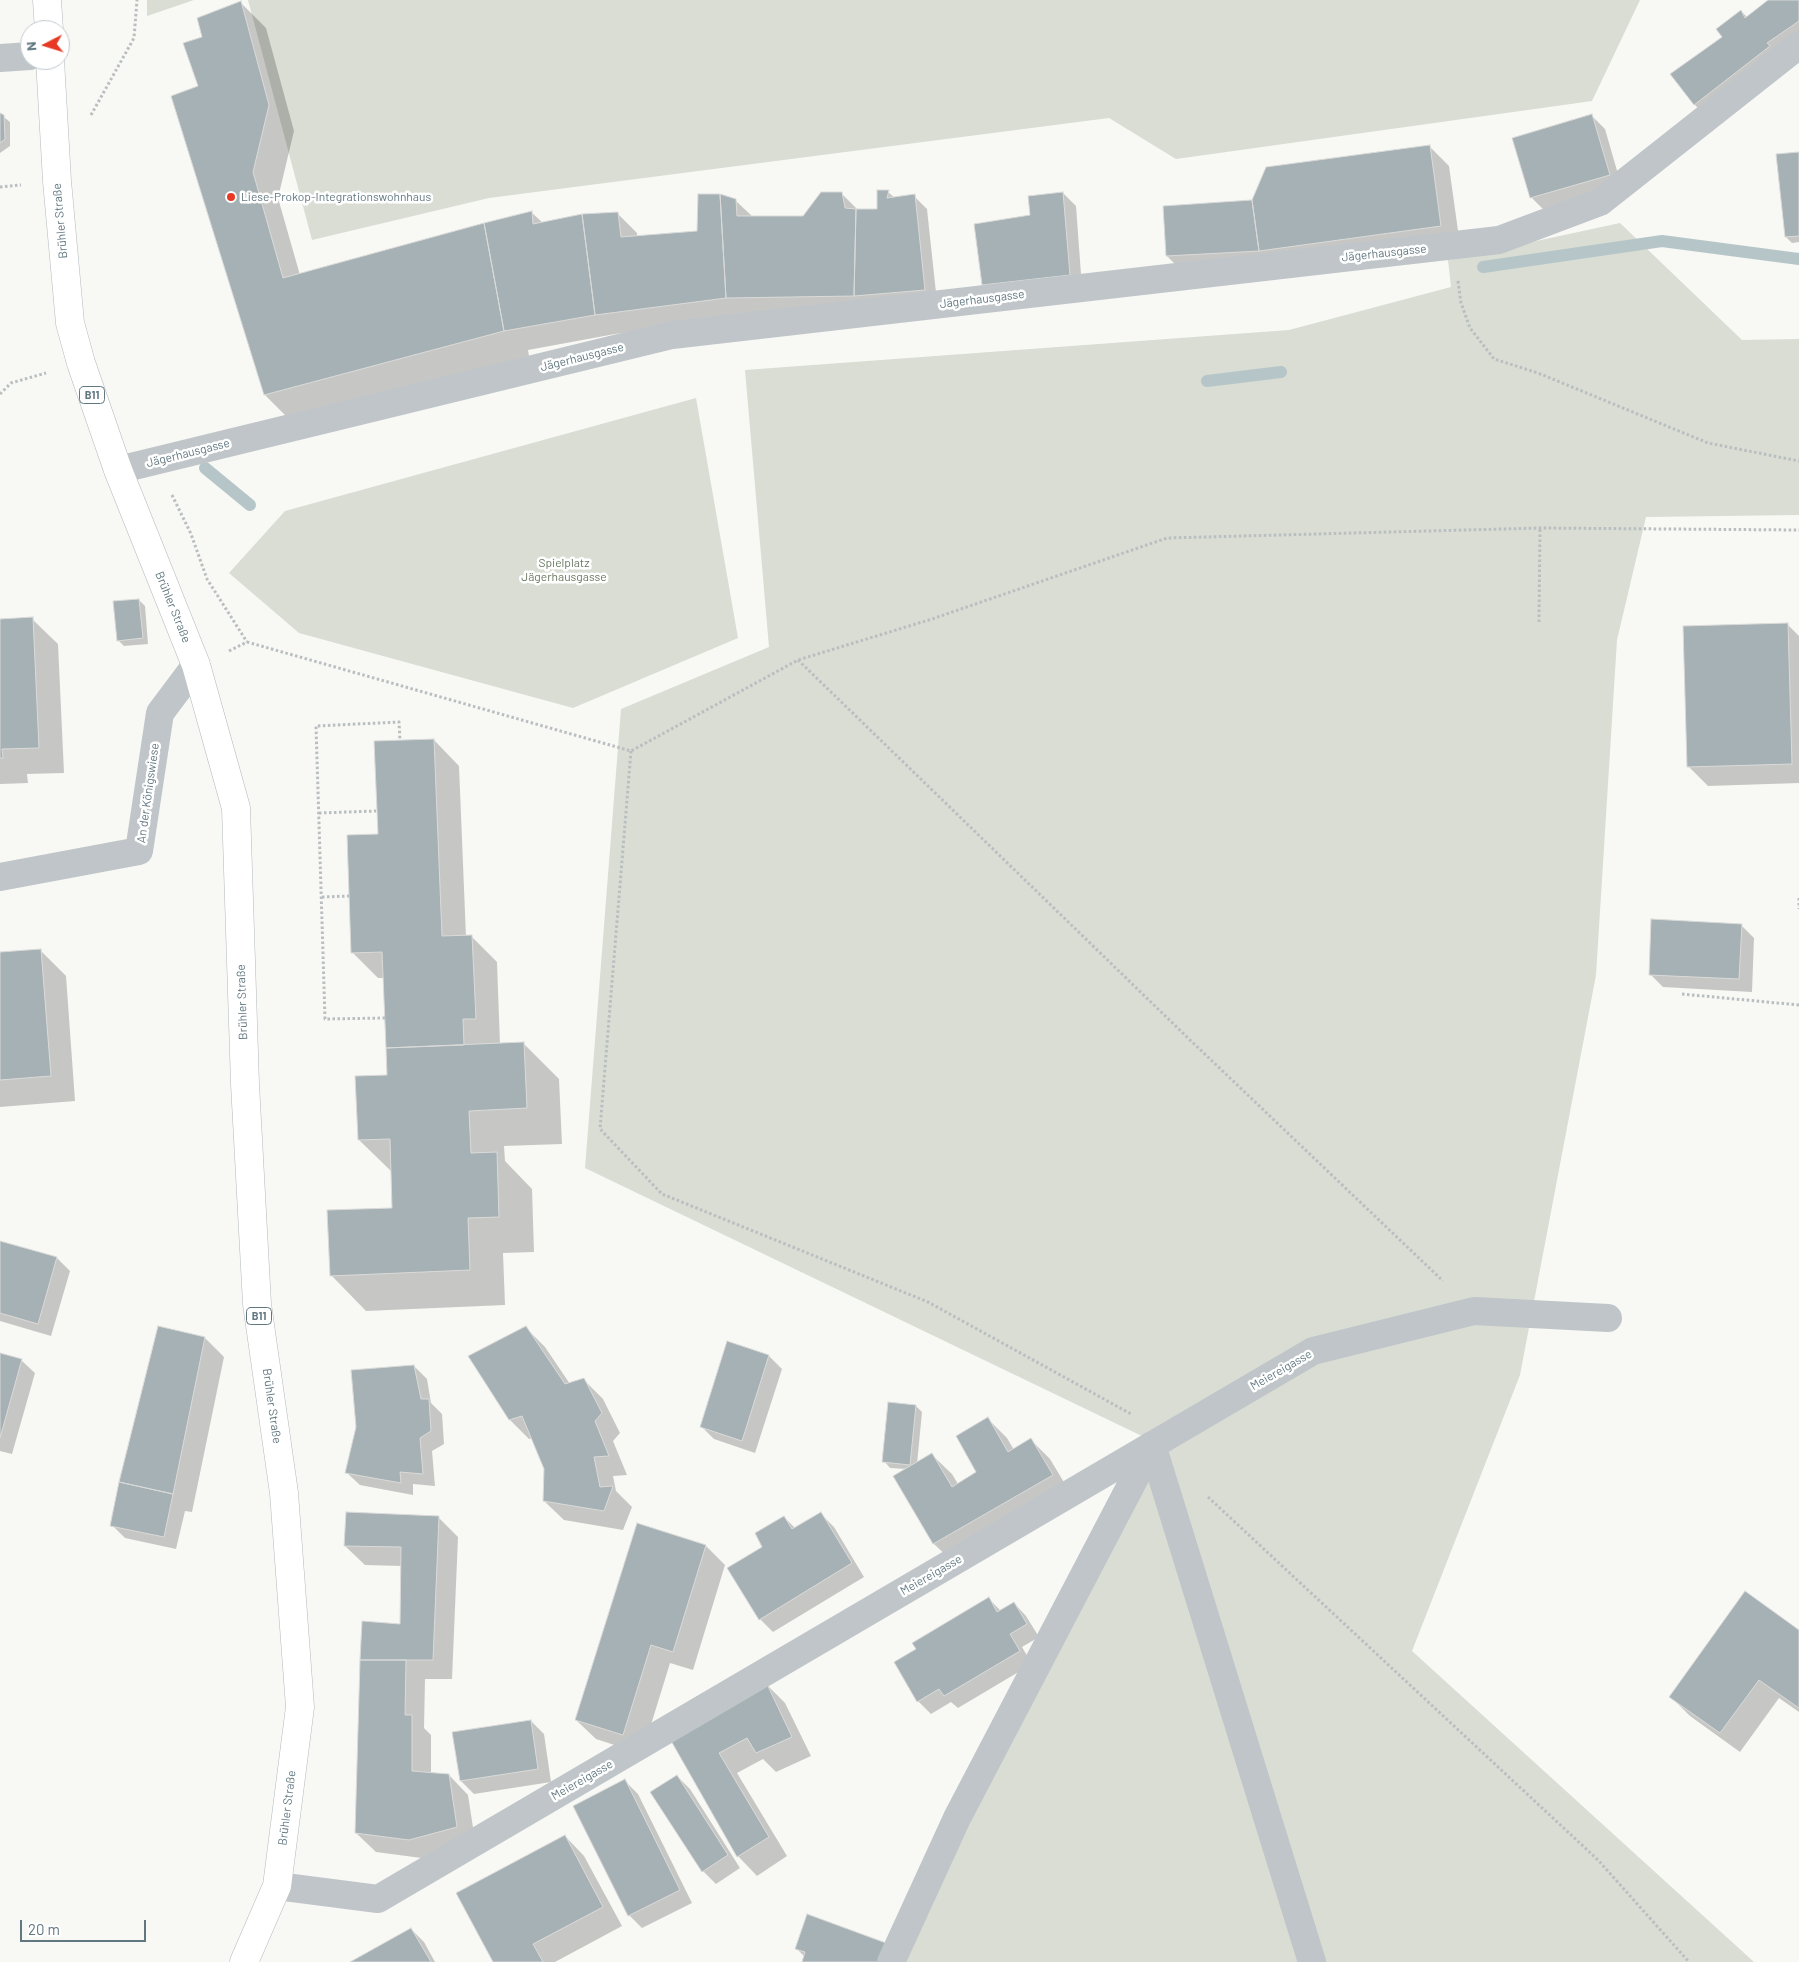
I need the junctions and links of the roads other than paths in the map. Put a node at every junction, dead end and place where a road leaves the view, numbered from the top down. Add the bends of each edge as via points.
1 (47, 0) edge
2 (48, 20) edge
3 (1799, 45) edge
4 (20, 57) edge
5 (0, 58) edge
6 (51, 70) edge
7 (118, 470) junction
8 (196, 665) junction
9 (0, 877) edge
10 (1608, 1318) dead end
11 (1152, 1445) junction
12 (277, 1886) junction
13 (244, 1962) edge
14 (891, 1962) edge
15 (1312, 1962) edge

1 - 2 main road
3 - 7 street, Jägerhausgasse via 1600,202 1499,240 672,335
4 - 5 street
6 - 7 main road, Brühler Straße / B11 via 70,324
7 - 8 main road, Brühler Straße / B11
8 - 9 street, An der Königswiese via 160,713 140,851
8 - 12 main road, Brühler Straße / B11 via 236,808 245,1084 257,1304 284,1493 300,1707
10 - 11 street, Meiereigasse via 1474,1311 1313,1351
11 - 12 street, Meiereigasse via 378,1899
11 - 14 street via 957,1818
11 - 15 street
12 - 13 main road, Brühler Straße / B11

